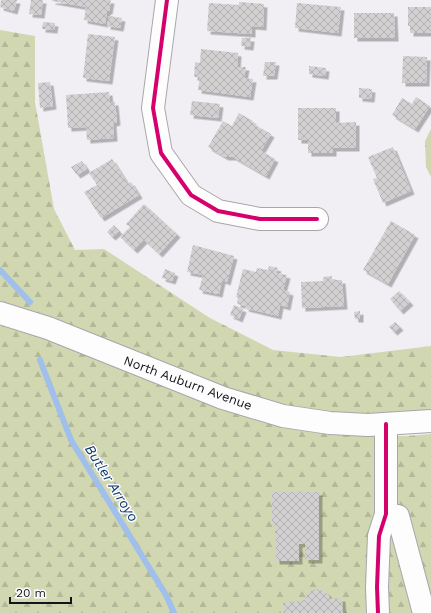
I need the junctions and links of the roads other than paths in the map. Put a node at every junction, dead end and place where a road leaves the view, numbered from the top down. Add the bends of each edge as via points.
1 (167, 0) edge
2 (316, 219) dead end
3 (0, 313) edge
4 (431, 421) edge
5 (386, 424) junction
6 (386, 514) junction
7 (378, 613) edge
8 (424, 613) edge

1 - 2 street via 153,108 162,153 191,196 218,211 260,219
3 - 5 street, North Auburn Avenue via 48,328 223,398 283,416 330,423
4 - 5 street, North Auburn Avenue
5 - 6 street
6 - 7 street via 379,536
6 - 8 street via 398,516

